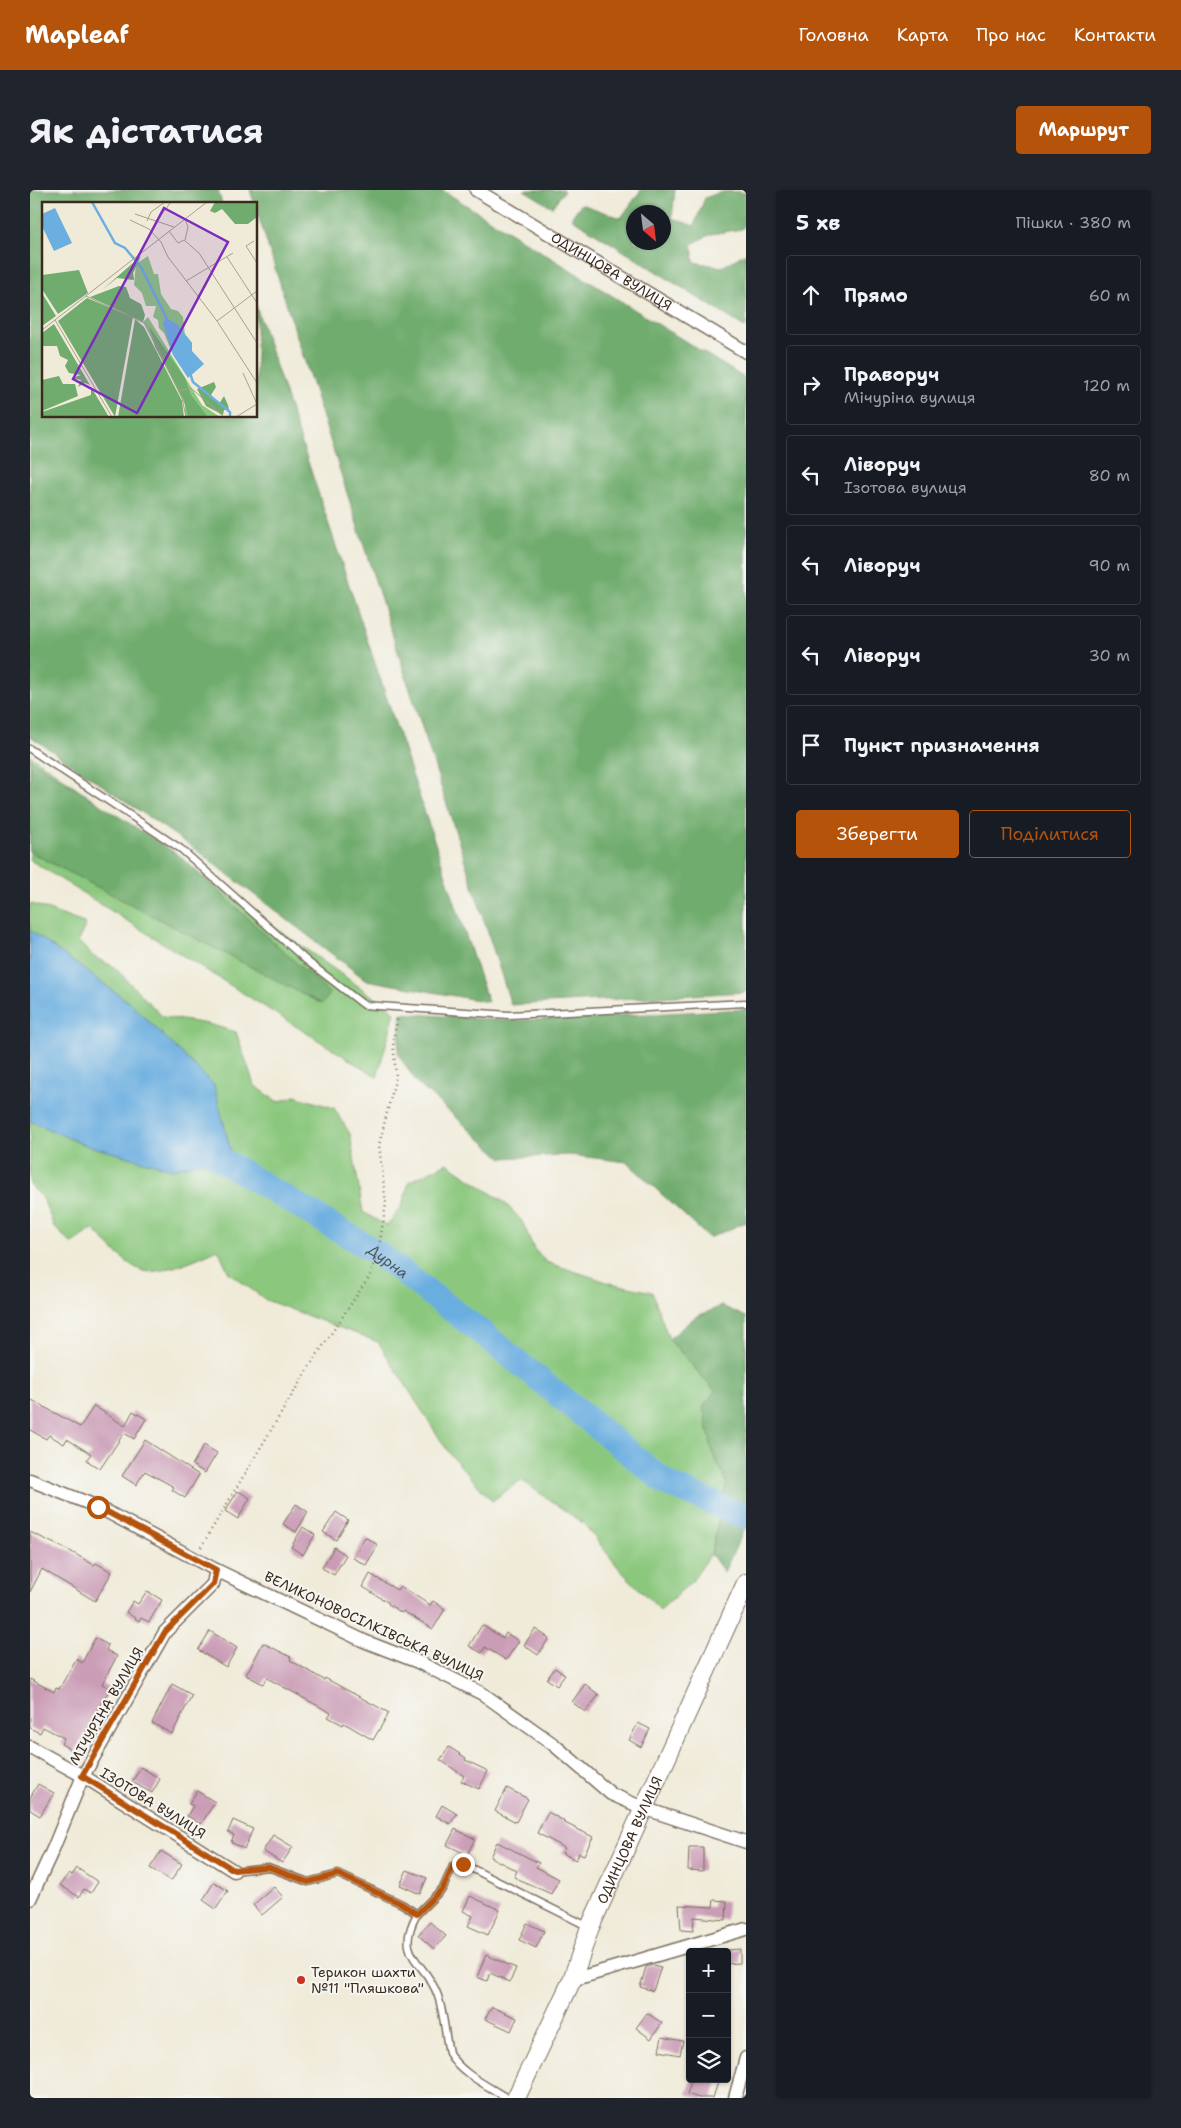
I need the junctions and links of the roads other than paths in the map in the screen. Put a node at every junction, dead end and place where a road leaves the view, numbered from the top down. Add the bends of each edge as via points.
1 (476, 190) edge
2 (746, 352) edge
3 (30, 749) edge
4 (746, 1003) edge
5 (30, 1480) edge
6 (216, 1570) junction
7 (746, 1583) edge
8 (30, 1747) edge
9 (82, 1776) junction
10 (643, 1808) junction
11 (746, 1842) edge
12 (234, 1870) joint
13 (30, 1899) edge
14 (417, 1914) junction
15 (590, 1927) junction
16 (746, 1929) edge
17 (572, 1980) junction
18 (746, 2058) edge
19 (507, 2098) edge
20 (516, 2098) edge
21 (735, 2098) edge

1 - 2 street, ОДИНЦОВА ВУЛИЦЯ
3 - 4 lane via 181,849 307,961 364,1004 509,1015
5 - 6 street, ВЕЛИКОНОВОСІЛКІВСЬКА ВУЛИЦЯ via 98,1507
6 - 9 street, МІЧУРІНА ВУЛИЦЯ via 213,1584 165,1632
6 - 10 street, ВЕЛИКОНОВОСІЛКІВСЬКА ВУЛИЦЯ via 483,1694 553,1744 611,1794
7 - 10 main road, ОДИНЦОВА ВУЛИЦЯ
8 - 9 street, ІЗОТОВА ВУЛИЦЯ
9 - 12 street, ІЗОТОВА ВУЛИЦЯ
9 - 13 street, МІЧУРІНА ВУЛИЦЯ
10 - 11 street, ВЕЛИКОНОВОСІЛКІВСЬКА ВУЛИЦЯ
10 - 15 main road, ОДИНЦОВА ВУЛИЦЯ
12 - 14 lane via 268,1867 308,1882 338,1874
14 - 15 lane via 443,1888 453,1866 463,1864
14 - 19 lane via 410,1927 407,1944 433,1984 449,2053 464,2070
15 - 17 main road, ОДИНЦОВА ВУЛИЦЯ
16 - 17 street
17 - 20 main road, ОДИНЦОВА ВУЛИЦЯ
18 - 21 street

